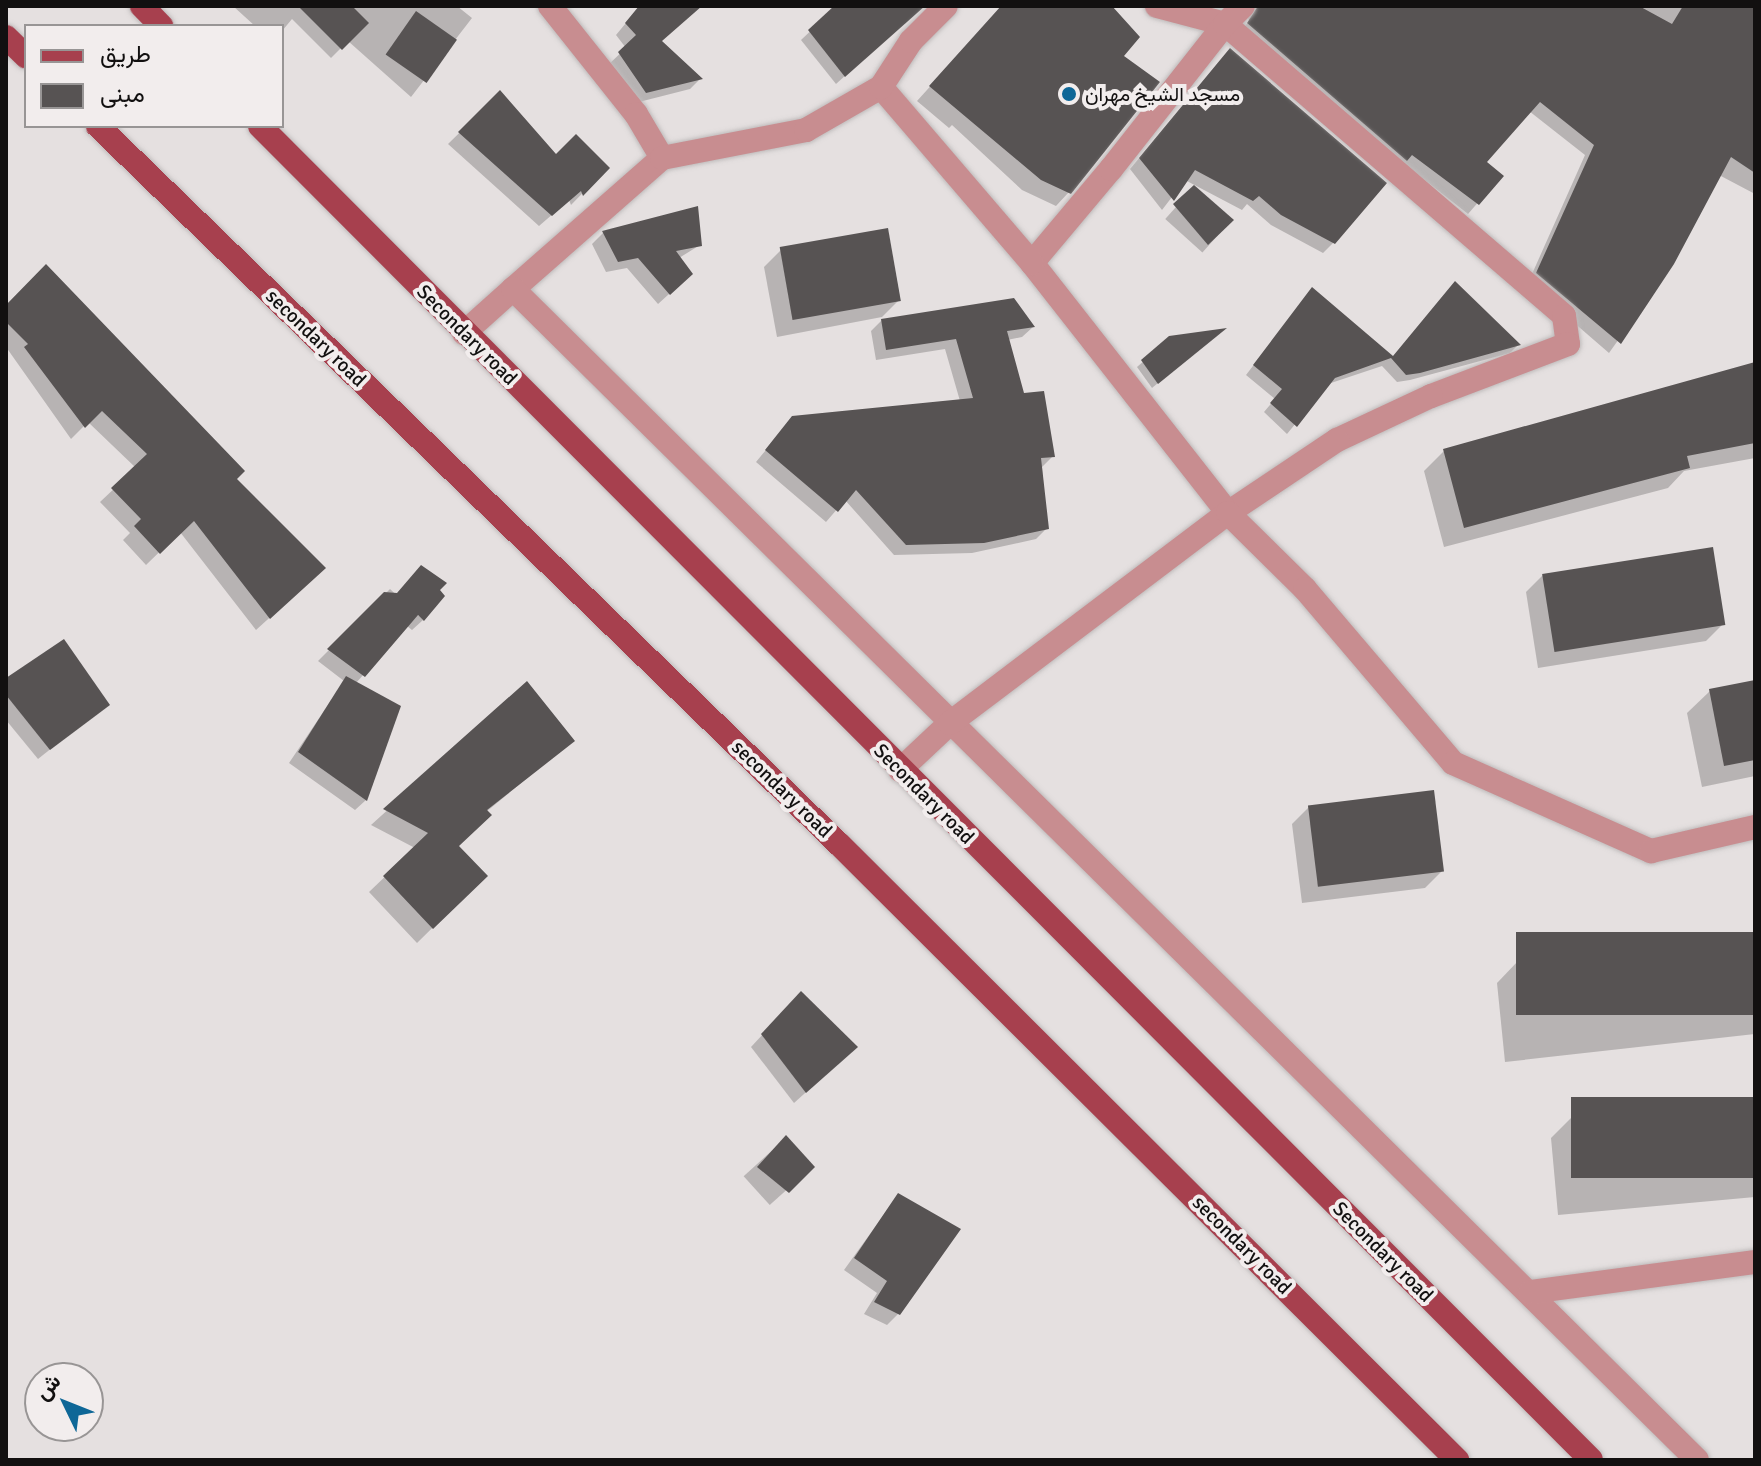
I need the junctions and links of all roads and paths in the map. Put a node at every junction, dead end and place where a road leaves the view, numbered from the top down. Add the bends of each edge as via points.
1 (142, 6) edge
2 (550, 6) edge
3 (946, 6) edge
4 (1157, 6) edge
5 (1243, 6) edge
6 (159, 24) edge
7 (1225, 24) junction
8 (6, 37) edge
9 (24, 54) edge
10 (881, 87) junction
11 (100, 128) edge
12 (262, 128) edge
13 (662, 158) junction
14 (1032, 263) junction
15 (513, 289) junction
16 (464, 333) junction
17 (1228, 513) junction
18 (950, 723) junction
19 (900, 770) junction
20 (1755, 827) edge
21 (1755, 1262) edge
22 (1530, 1292) junction
23 (1457, 1460) edge
24 (1591, 1460) edge
25 (1697, 1460) edge

1 - 6 main road
2 - 13 street via 636,114
3 - 10 street via 911,41
4 - 7 street
5 - 7 street
7 - 14 street
7 - 17 street via 1564,316 1568,344 1431,396 1337,440
8 - 9 main road
10 - 13 street via 806,130
10 - 14 street
11 - 23 main road, secondary road via 839,844
12 - 16 main road, Secondary road
13 - 15 street
14 - 17 street
15 - 16 street
15 - 18 street
16 - 19 main road, Secondary road
17 - 18 street
17 - 20 street via 1305,589 1453,763 1651,851
18 - 19 street
18 - 22 street
19 - 24 main road, Secondary road
21 - 22 street
22 - 25 street

